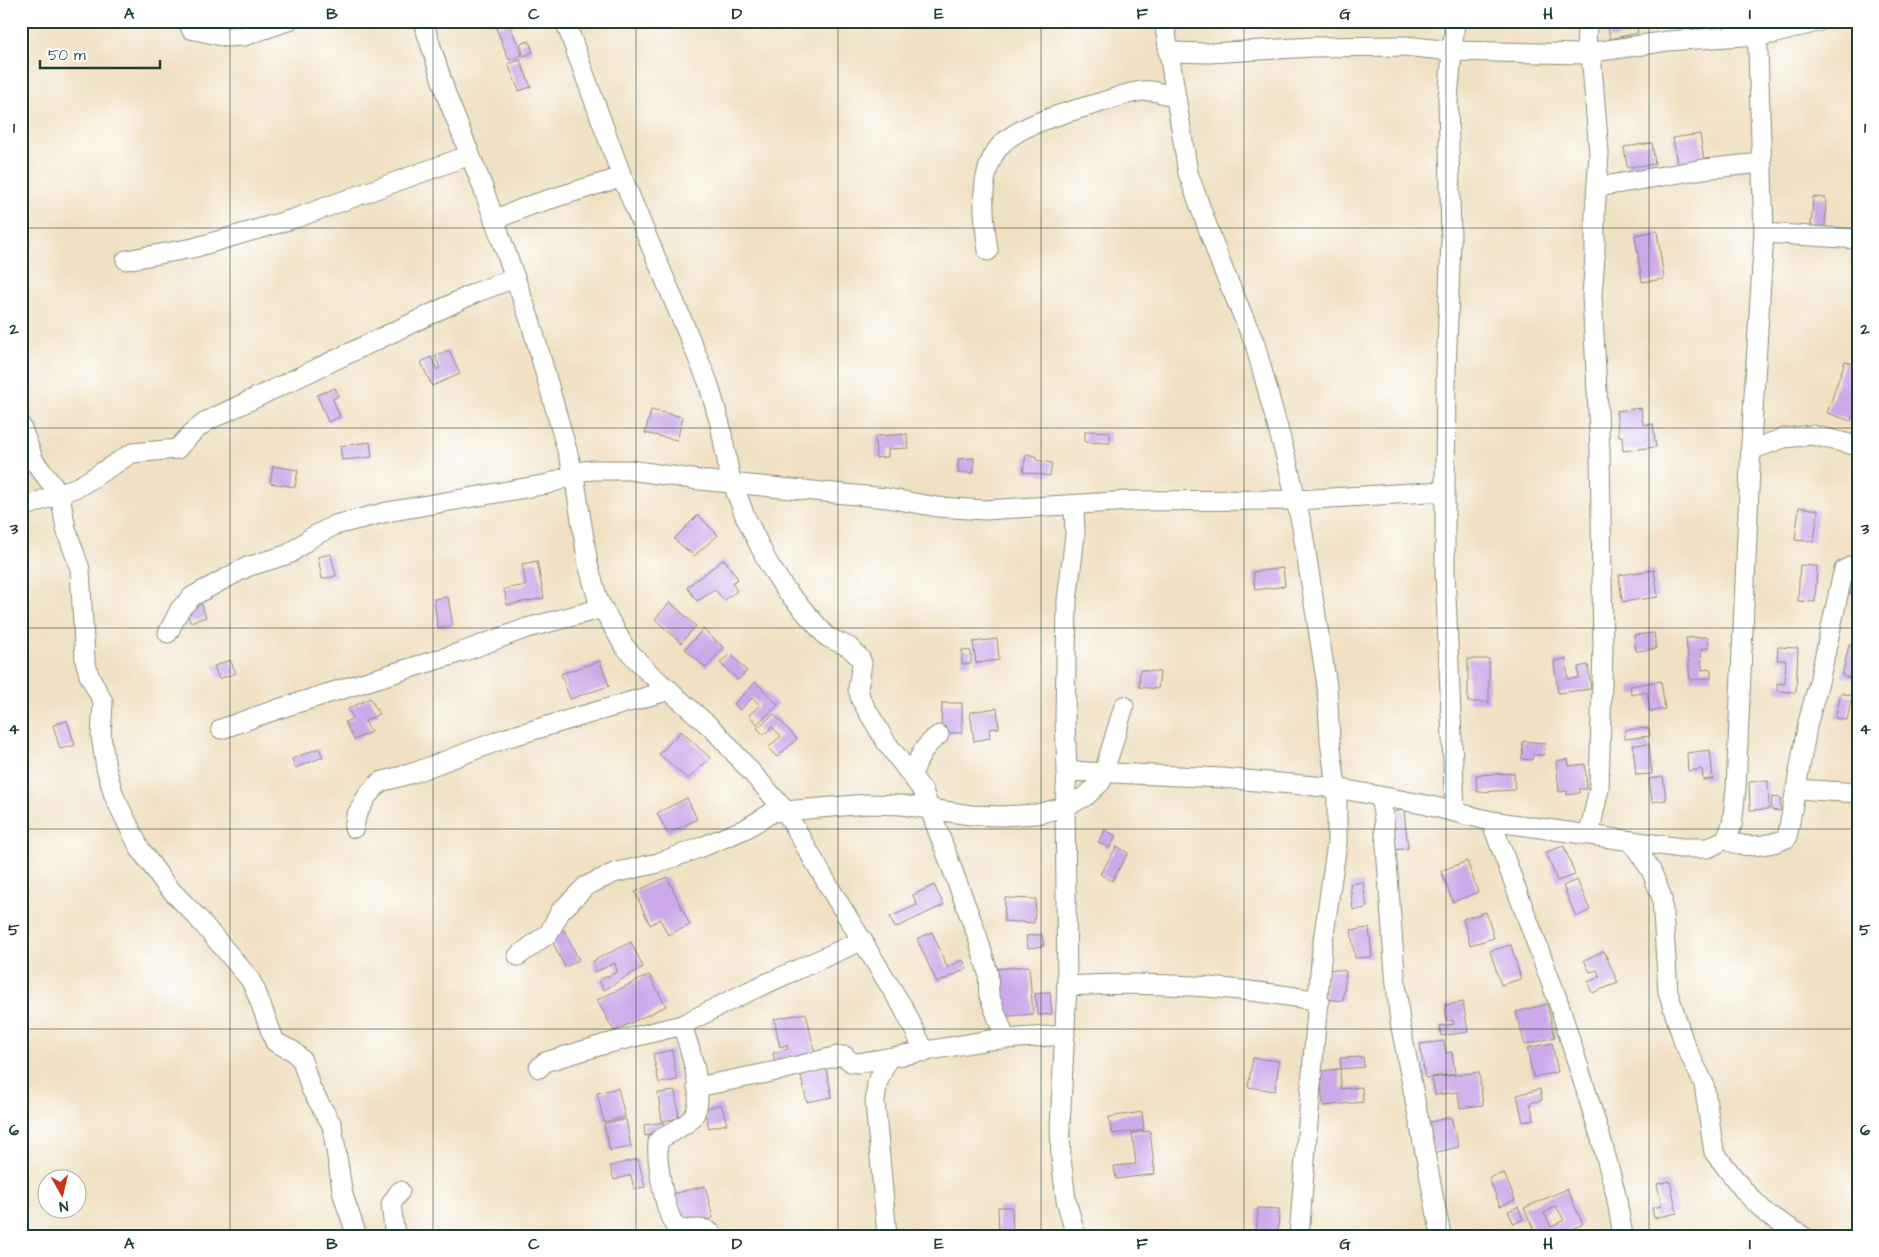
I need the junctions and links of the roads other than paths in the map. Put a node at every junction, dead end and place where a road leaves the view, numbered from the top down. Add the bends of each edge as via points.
1 (188, 21) edge
2 (288, 21) edge
3 (423, 21) edge
4 (565, 21) edge
5 (1164, 21) edge
6 (1455, 21) edge
7 (1586, 21) edge
8 (1820, 21) edge
9 (1758, 27) edge
10 (1451, 50) junction
11 (1168, 52) junction
12 (1588, 53) junction
13 (1176, 98) junction
14 (470, 155) junction
15 (1761, 163) junction
16 (622, 177) junction
17 (1598, 187) junction
18 (494, 220) junction
19 (1764, 233) junction
20 (1858, 239) edge
21 (988, 251) dead end
22 (126, 260) dead end
23 (515, 278) junction
24 (21, 426) edge
25 (1858, 446) edge
26 (1751, 450) junction
27 (574, 475) junction
28 (732, 483) junction
29 (1445, 491) junction
30 (60, 495) junction
31 (1297, 500) junction
32 (1074, 505) junction
33 (21, 508) edge
34 (1858, 563) edge
35 (603, 608) junction
36 (168, 633) dead end
37 (670, 690) junction
38 (1124, 706) dead end
39 (221, 729) dead end
40 (939, 735) dead end
41 (1068, 771) junction
42 (1105, 773) junction
43 (912, 775) junction
44 (1337, 788) junction
45 (1797, 789) junction
46 (1858, 793) edge
47 (1380, 797) junction
48 (1065, 807) junction
49 (784, 809) junction
50 (929, 809) junction
51 (1455, 811) junction
52 (1491, 821) junction
53 (354, 828) dead end
54 (1588, 834) junction
55 (1726, 840) junction
56 (1631, 842) junction
57 (863, 940) junction
58 (518, 956) dead end
59 (1067, 986) junction
60 (1319, 1001) junction
61 (682, 1025) junction
62 (1065, 1035) junction
63 (1005, 1038) junction
64 (925, 1052) junction
65 (888, 1058) junction
66 (539, 1068) dead end
67 (697, 1087) junction
68 (400, 1190) dead end
69 (357, 1236) edge
70 (395, 1236) edge
71 (714, 1236) edge
72 (887, 1236) edge
73 (1076, 1236) edge
74 (1299, 1236) edge
75 (1441, 1236) edge
76 (1623, 1236) edge
77 (1804, 1236) edge

1 - 2 street via 191,29 226,37 248,35
3 - 14 street via 447,97
4 - 16 street
5 - 11 street
6 - 10 street
7 - 12 street
8 - 9 street via 1784,32
9 - 12 street
9 - 15 street
10 - 11 street via 1381,46
10 - 12 street
10 - 29 street
11 - 13 street
12 - 17 street via 1599,152
13 - 21 street via 1151,91 1129,94 1042,121 999,147 989,168 984,190
13 - 31 street via 1188,173 1222,267 1255,344
14 - 18 street
14 - 22 street via 296,218 193,248
15 - 17 street
15 - 19 street
16 - 18 street
16 - 28 street via 708,382
17 - 54 street via 1592,302 1600,449 1603,686 1599,789
18 - 23 street
19 - 20 street
19 - 26 street
23 - 27 street
23 - 30 street via 475,293 207,421 178,449 132,453 95,478
24 - 30 street via 34,461
25 - 26 street via 1812,434 1784,438
26 - 55 street via 1736,789 1732,825
27 - 28 street via 594,470 630,470
27 - 35 street via 588,564
27 - 36 street via 548,484 386,512 329,527 289,554 247,567 193,596 180,609
28 - 32 street via 859,495 958,509
28 - 43 street via 761,550 780,583 827,637 858,655 862,663 858,688 861,700 886,742
29 - 31 street
29 - 51 street
30 - 33 street
30 - 69 street via 66,529 80,569 85,660 103,702 101,736 114,796 140,849 166,885 249,978 275,1042 293,1051 305,1065 311,1089 332,1125 343,1195
31 - 32 street via 1158,500
31 - 44 street via 1327,686
32 - 41 street via 1075,535 1067,601 1065,720
34 - 45 street via 1844,570 1842,577 1808,722
35 - 37 street via 624,646
35 - 39 street via 527,628
37 - 49 street via 715,731
37 - 53 street via 506,738 380,782 367,796 356,816
38 - 42 street
40 - 43 street via 928,743
41 - 42 street
41 - 48 street
42 - 44 street via 1222,778
42 - 48 street via 1094,789
43 - 50 street via 923,791
44 - 47 street
44 - 60 street via 1337,843 1322,948
45 - 46 street
45 - 55 street via 1787,838 1742,846
47 - 51 street
47 - 75 street via 1400,1022
48 - 50 street via 1037,814 1002,816
48 - 59 street
49 - 50 street via 867,804
49 - 57 street
49 - 58 street via 702,847 658,863 614,873 586,886 560,912 549,933
50 - 63 street via 978,938 988,974 989,995
51 - 52 street
52 - 54 street
52 - 76 street via 1558,1001 1602,1142
54 - 56 street
55 - 56 street via 1692,849
56 - 77 street via 1650,870 1662,898 1668,992 1684,1043 1704,1084 1714,1152 1767,1214
57 - 61 street via 742,994
57 - 64 street
59 - 60 street via 1152,983 1267,992
59 - 62 street
60 - 74 street
61 - 66 street via 545,1062
61 - 67 street
62 - 63 street
62 - 73 street via 1060,1107 1061,1158 1066,1200
63 - 64 street
64 - 65 street
65 - 67 street via 853,1063 845,1056 838,1056
65 - 72 street via 877,1084 875,1102
67 - 71 street via 696,1112 686,1124 658,1142 658,1162 675,1226 682,1229 702,1227
68 - 70 street via 391,1204

